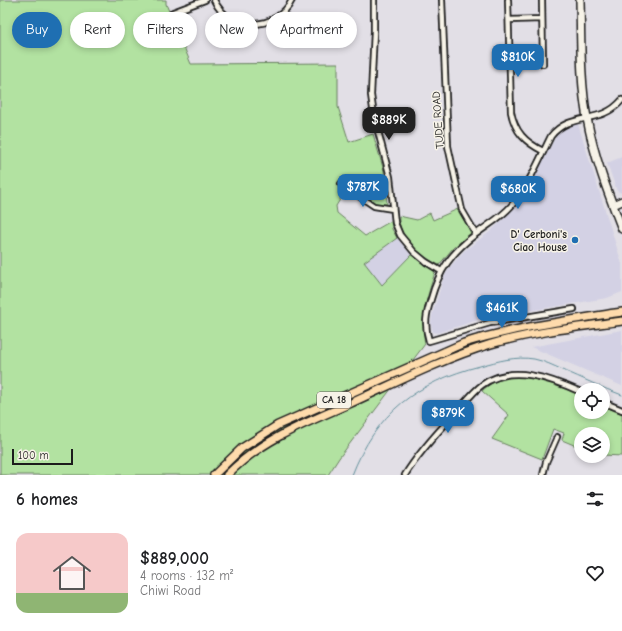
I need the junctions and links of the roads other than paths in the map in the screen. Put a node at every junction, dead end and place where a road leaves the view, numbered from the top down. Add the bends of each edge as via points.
1 (205, 0) edge
2 (214, 0) edge
3 (292, 0) edge
4 (374, 0) edge
5 (442, 0) edge
6 (508, 0) edge
7 (542, 0) edge
8 (580, 0) edge
9 (173, 12) dead end
10 (284, 12) edge
11 (542, 19) junction
12 (509, 20) junction
13 (266, 22) edge
14 (544, 64) dead end
15 (622, 100) edge
16 (587, 118) junction
17 (543, 152) junction
18 (341, 184) dead end
19 (622, 201) edge
20 (613, 205) junction
21 (393, 209) junction
22 (622, 229) edge
23 (476, 234) junction
24 (441, 271) junction
25 (574, 309) dead end
26 (622, 312) edge
27 (622, 321) edge
28 (574, 389) edge
29 (610, 405) edge
30 (622, 410) edge
31 (557, 437) dead end
32 (214, 475) edge
33 (227, 475) edge
34 (404, 475) edge
35 (543, 475) edge

1 - 9 street
2 - 13 street via 220,9 235,20 252,24
3 - 10 street
4 - 21 street via 371,96 390,177
5 - 23 street, TUDE ROAD via 448,146 462,210
6 - 12 street
7 - 11 street
8 - 16 street
11 - 12 street
11 - 14 street
12 - 17 street via 512,121 522,137
15 - 16 street via 611,110
16 - 17 street via 561,125 551,136
16 - 20 street
17 - 23 street via 518,198
18 - 21 street via 374,206
19 - 20 street
20 - 22 street
21 - 24 street via 395,223 407,244 426,262
23 - 24 street via 461,246
24 - 25 street via 426,314 429,341 490,323
26 - 32 main road, CA 18 via 530,326 464,343 278,425 242,448
27 - 33 main road, CA 18 via 531,335 492,344 449,359 282,433 248,455
28 - 34 street via 532,375 503,375 493,378 482,385 430,441
29 - 30 street
31 - 35 street

